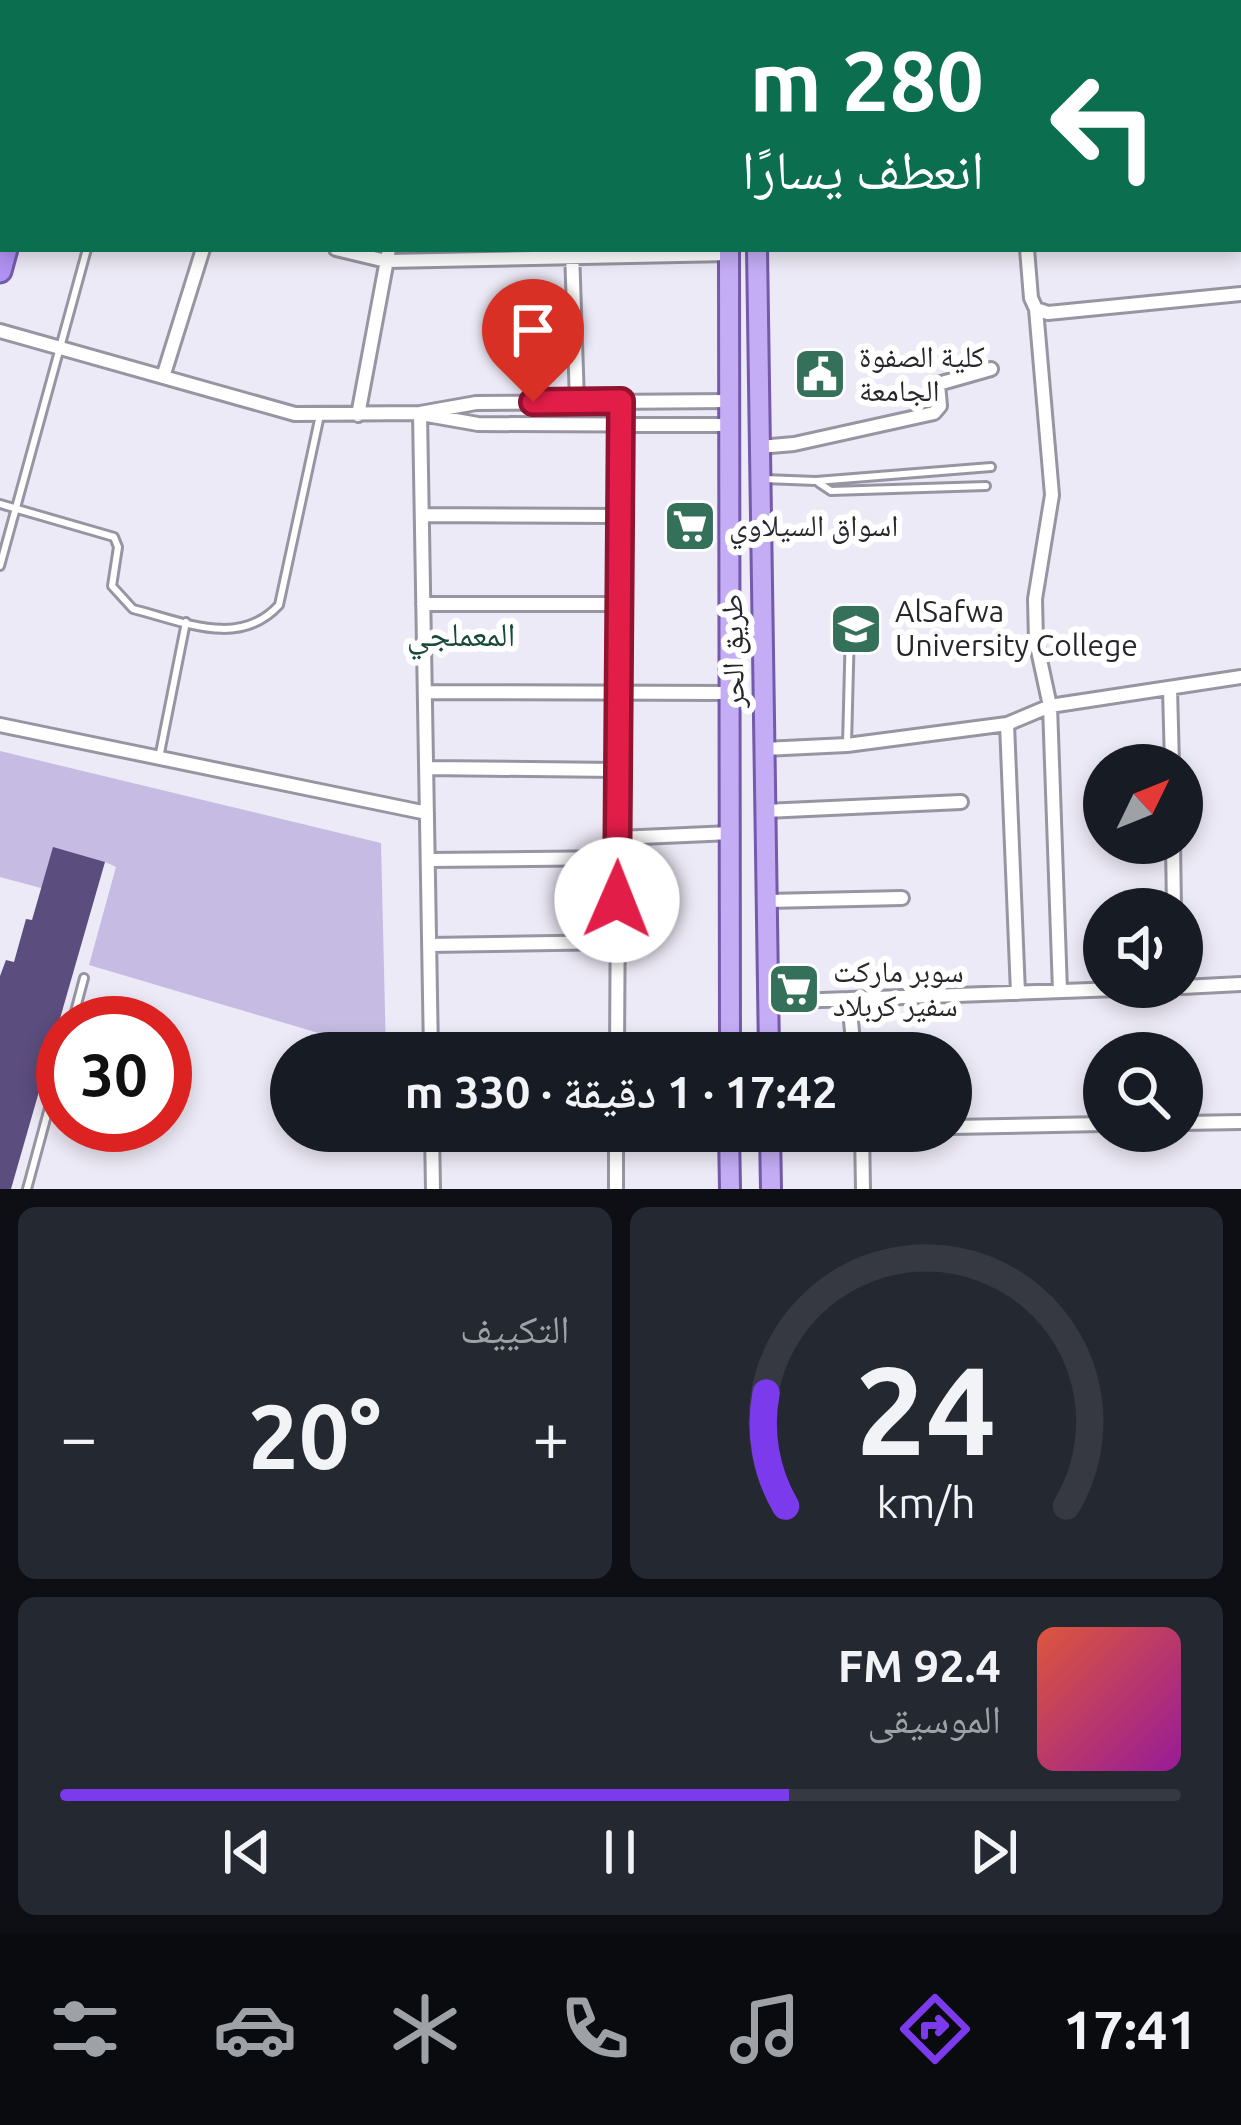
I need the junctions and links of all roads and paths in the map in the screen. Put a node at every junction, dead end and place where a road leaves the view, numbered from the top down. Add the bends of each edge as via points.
1 (86, 252) edge
2 (202, 252) edge
3 (729, 252) edge
4 (1027, 252) edge
5 (572, 253) edge
6 (757, 254) edge
7 (387, 255) edge
8 (757, 287) junction
9 (730, 289) junction
10 (1241, 294) edge
11 (1036, 309) junction
12 (0, 331) edge
13 (60, 348) junction
14 (991, 369) dead end
15 (163, 377) junction
16 (730, 400) junction
17 (621, 401) junction
18 (577, 402) junction
19 (420, 413) junction
20 (320, 415) junction
21 (358, 415) junction
22 (620, 424) junction
23 (730, 425) junction
24 (760, 447) junction
25 (991, 467) dead end
26 (760, 479) junction
27 (816, 482) junction
28 (986, 486) dead end
29 (0, 504) edge
30 (16, 508) junction
31 (422, 515) junction
32 (620, 516) junction
33 (0, 566) edge
34 (423, 604) junction
35 (620, 604) junction
36 (186, 622) junction
37 (850, 628) dead end
38 (1241, 677) edge
39 (1170, 688) junction
40 (425, 692) junction
41 (619, 692) junction
42 (730, 694) junction
43 (1050, 706) junction
44 (1007, 724) junction
45 (0, 725) edge
46 (1171, 744) edge
47 (847, 745) junction
48 (764, 749) junction
49 (159, 758) junction
50 (426, 768) junction
51 (618, 770) junction
52 (961, 802) dead end
53 (765, 811) junction
54 (427, 813) junction
55 (730, 833) junction
56 (618, 838) junction
57 (618, 858) junction
58 (428, 860) junction
59 (902, 898) dead end
60 (732, 902) junction
61 (766, 904) junction
62 (767, 935) junction
63 (732, 939) junction
64 (617, 942) junction
65 (429, 945) junction
66 (84, 978) dead end
67 (1241, 984) edge
68 (1203, 986) edge
69 (1083, 990) edge
70 (1060, 991) junction
71 (1018, 993) junction
72 (79, 996) edge
73 (849, 999) junction
74 (768, 1002) junction
75 (431, 1032) edge
76 (616, 1032) edge
77 (730, 1032) edge
78 (769, 1032) edge
79 (852, 1032) edge
80 (1241, 1122) edge
81 (1203, 1123) edge
82 (1083, 1124) edge
83 (972, 1127) edge
84 (37, 1152) edge
85 (433, 1152) edge
86 (616, 1152) edge
87 (729, 1152) edge
88 (770, 1152) edge
89 (862, 1152) edge
90 (27, 1189) edge
91 (434, 1189) edge
92 (616, 1189) edge
93 (730, 1189) edge
94 (771, 1189) edge
95 (863, 1189) edge

1 - 13 lane
2 - 15 street
3 - 5 street
3 - 6 main road via 742,262
3 - 9 main road, طريق الحر
4 - 11 street
5 - 7 street
5 - 18 street
6 - 8 main road, طريق الحر
7 - 21 street
8 - 9 main road via 743,282
8 - 24 main road, طريق الحر
9 - 16 main road, طريق الحر
10 - 11 street
11 - 43 street via 1052,495 1036,640
12 - 13 street
13 - 15 street
13 - 30 lane
14 - 24 street via 938,384 934,413
15 - 20 street
16 - 17 street
16 - 23 main road, طريق الحر
17 - 18 street
17 - 22 street
18 - 19 street
19 - 21 street
19 - 22 street via 466,423
19 - 31 street
20 - 21 street
20 - 36 lane via 279,605 226,632
22 - 23 street
22 - 32 street
23 - 42 main road, طريق الحر
24 - 26 main road, طريق الحر
25 - 27 lane
26 - 27 lane
26 - 48 main road, طريق الحر
27 - 28 lane via 831,490
29 - 30 lane
30 - 33 lane
30 - 36 lane via 114,537 117,595 134,609
31 - 32 street
31 - 34 street
32 - 35 street
34 - 35 street
34 - 40 street
35 - 41 street
36 - 49 lane
37 - 47 lane
38 - 39 street
39 - 43 street
39 - 46 street
40 - 41 street
40 - 50 street
41 - 42 street
41 - 51 street
42 - 55 main road, طريق الحر
43 - 44 street
43 - 70 street
44 - 47 street
44 - 71 street
45 - 49 street
47 - 48 street
48 - 53 main road, طريق الحر
49 - 54 street
50 - 51 street
50 - 54 street
51 - 56 street
52 - 53 street
53 - 61 main road, طريق الحر
54 - 58 street
55 - 56 street
55 - 60 main road, طريق الحر
56 - 57 street
57 - 58 street
57 - 64 street
58 - 65 street
59 - 61 street
60 - 61 main road via 748,913
60 - 63 main road, طريق الحر
61 - 62 main road, طريق الحر
62 - 63 main road via 749,929
62 - 74 main road, طريق الحر
63 - 77 main road, طريق الحر
64 - 65 street
64 - 76 street
65 - 75 street
66 - 72 lane
67 - 68 street
69 - 70 street
70 - 71 street
71 - 73 street
73 - 74 street
73 - 79 street
74 - 78 main road, طريق الحر
80 - 81 street
82 - 83 street
84 - 90 lane
85 - 91 street
86 - 92 street
87 - 93 main road
88 - 94 main road
89 - 95 street

